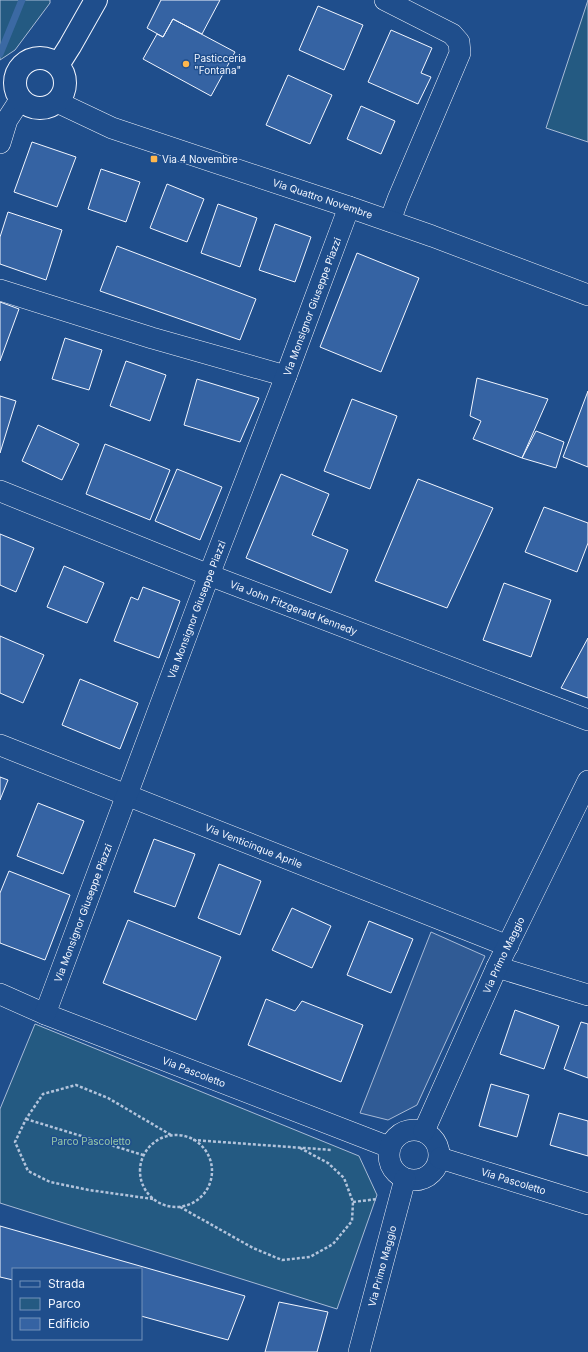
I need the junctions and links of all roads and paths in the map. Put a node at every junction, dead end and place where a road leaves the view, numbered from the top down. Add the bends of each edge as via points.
1 (96, 0) edge
2 (385, 0) edge
3 (58, 65) junction
4 (11, 91) edge
5 (57, 102) junction
6 (0, 144) edge
7 (350, 206) junction
8 (390, 221) junction
9 (0, 290) edge
10 (588, 295) edge
11 (286, 376) junction
12 (0, 491) edge
13 (209, 575) junction
14 (588, 720) edge
15 (0, 744) edge
16 (588, 781) edge
17 (128, 796) junction
18 (508, 946) junction
19 (497, 968) junction
20 (0, 994) edge
21 (588, 995) edge
22 (45, 1014) junction
23 (26, 1119) junction
24 (424, 1131) junction
25 (171, 1135) junction
26 (193, 1140) junction
27 (389, 1147) junction
28 (300, 1148) junction
29 (337, 1150) dead end
30 (143, 1155) junction
31 (440, 1158) junction
32 (405, 1179) junction
33 (153, 1199) junction
34 (588, 1204) edge
35 (180, 1207) junction
36 (358, 1352) edge

1 - 3 street
2 - 8 street via 452,34 459,42 460,53
3 - 4 street via 49,59 29,60 20,66
3 - 5 street via 64,73 66,84
4 - 5 street via 28,106 38,109 48,108
4 - 6 street
5 - 7 street, Via Quattro Novembre via 112,128
7 - 8 street, Via Quattro Novembre
7 - 11 street, Via Monsignor Giuseppe Piazzi
8 - 10 street, Via Quattro Novembre
9 - 11 street via 152,338
11 - 13 street, Via Monsignor Giuseppe Piazzi
12 - 13 street, Via John Fitzgerald Kennedy
13 - 14 street, Via John Fitzgerald Kennedy
13 - 17 street, Via Monsignor Giuseppe Piazzi
15 - 17 street, Via Venticinque Aprile
16 - 18 street, Via Primo Maggio
17 - 18 street, Via Venticinque Aprile
17 - 22 street, Via Monsignor Giuseppe Piazzi
18 - 19 street, Via Primo Maggio
19 - 21 street
19 - 24 street, Via Primo Maggio
20 - 22 street, Via Pascoletto
22 - 27 street, Via Pascoletto
23 - 25 path via 43,1094 76,1084 108,1098
23 - 30 path
23 - 33 path via 15,1142 28,1171 50,1182
24 - 27 street via 406,1130 396,1136
24 - 31 street via 436,1140
25 - 26 path
25 - 30 path via 150,1146
26 - 28 path
26 - 35 path via 209,1156 212,1178 208,1189 200,1198
27 - 32 street via 388,1161 392,1170
28 - 29 path
28 - 35 path via 328,1163 344,1178 353,1202 352,1221 333,1244 310,1257 282,1260 254,1248
30 - 33 path via 141,1179 145,1190
31 - 32 street via 436,1169 422,1180
31 - 34 street, Via Pascoletto
32 - 36 street, Via Primo Maggio
33 - 35 path via 170,1207

